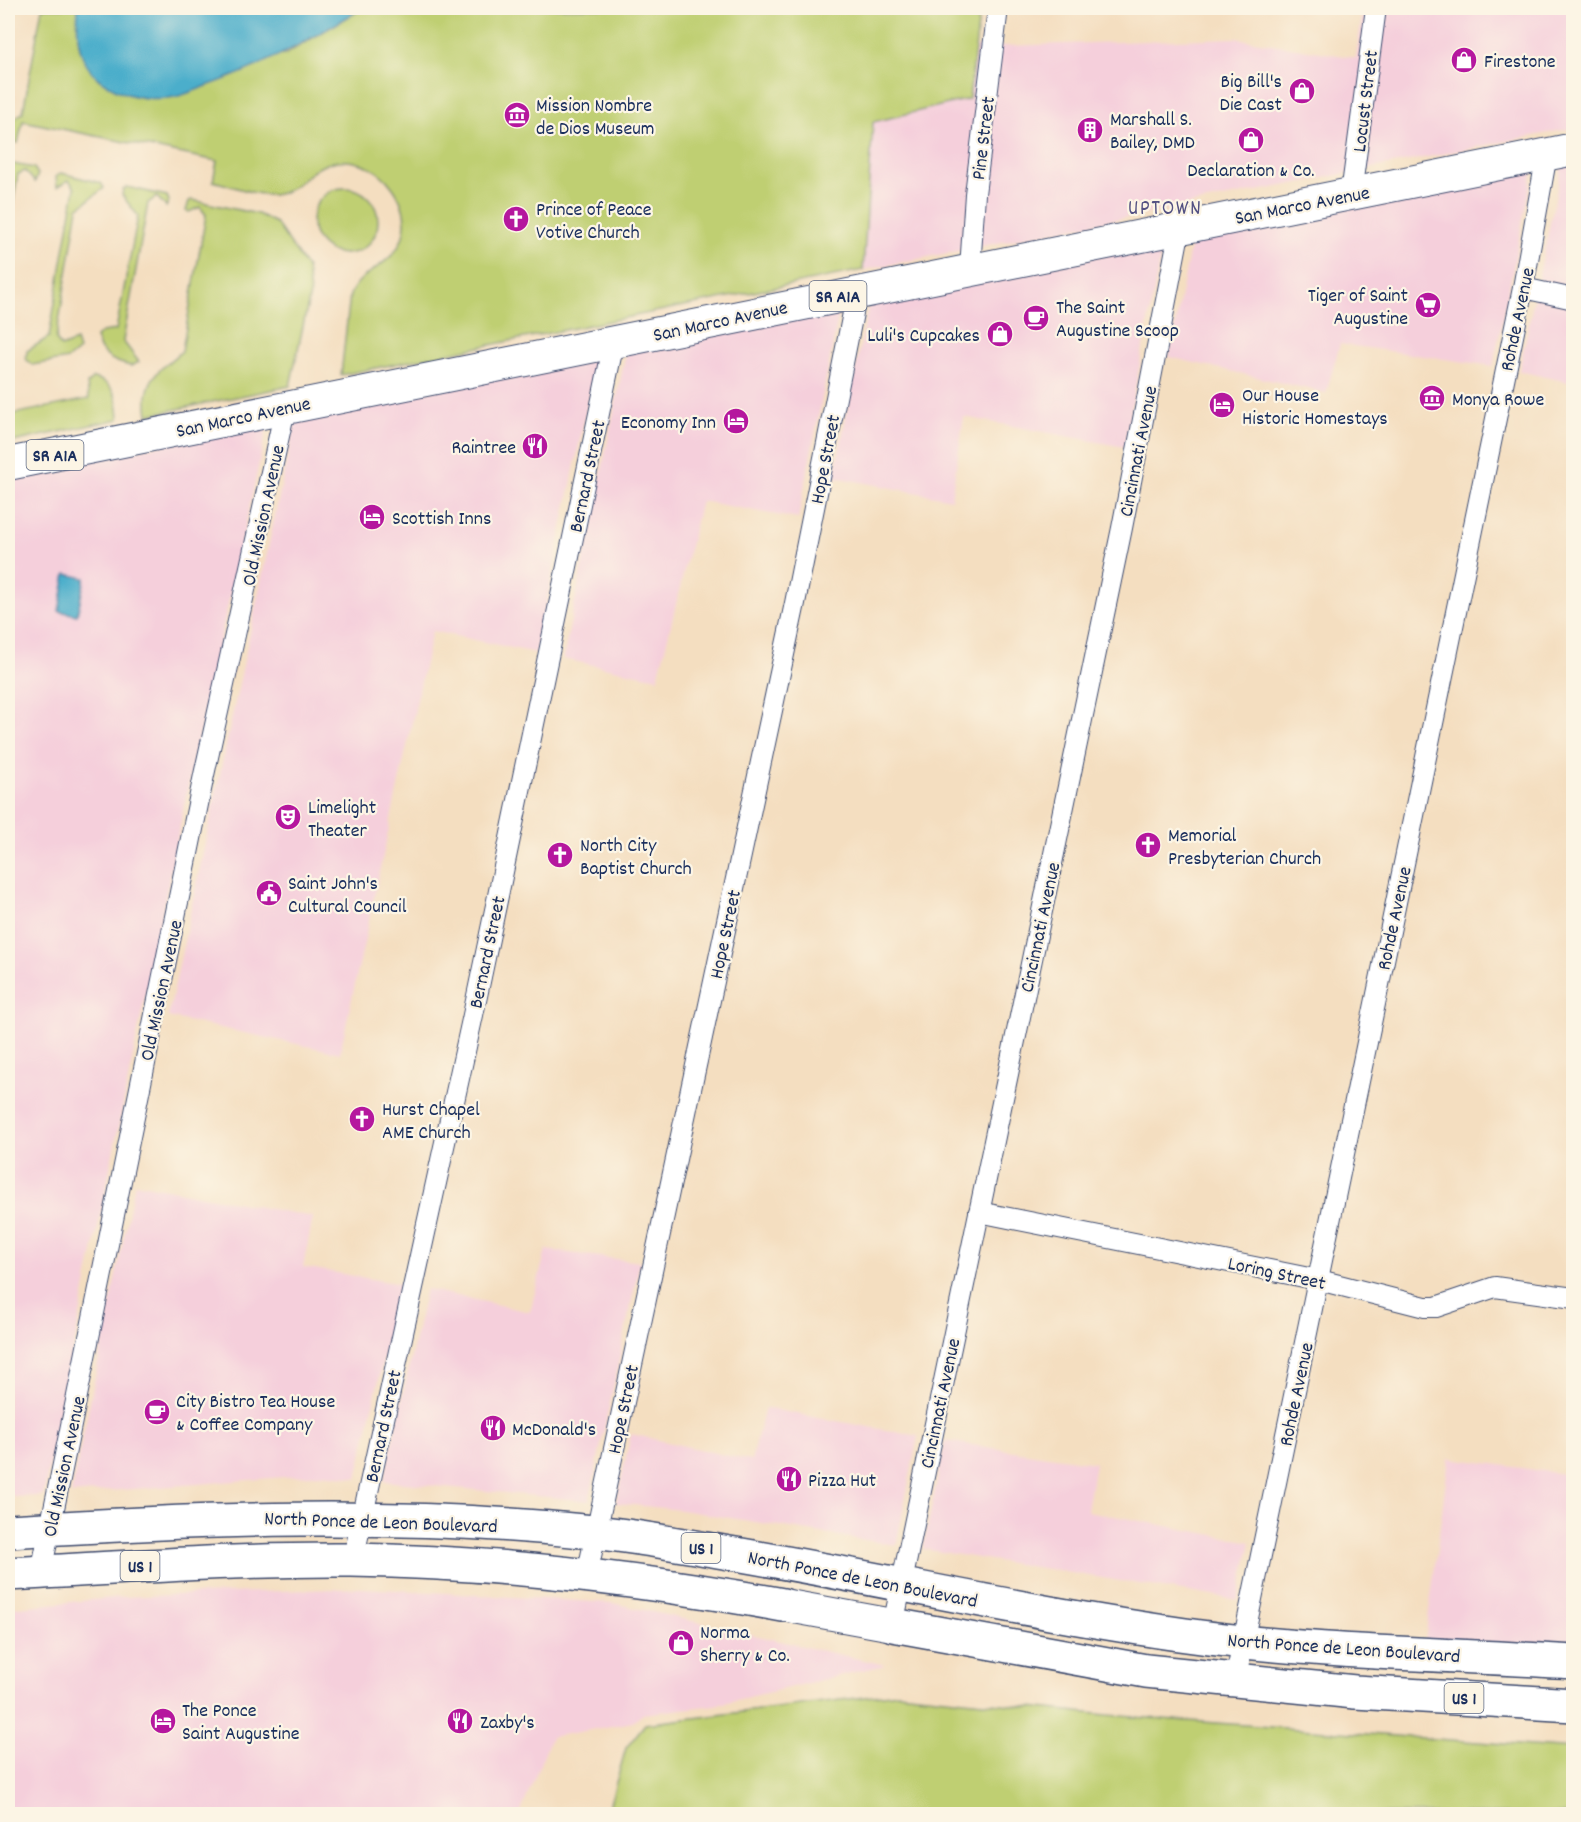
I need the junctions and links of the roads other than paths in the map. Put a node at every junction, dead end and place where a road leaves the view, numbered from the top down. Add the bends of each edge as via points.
1 (998, 8) edge
2 (1376, 8) edge
3 (1560, 152) edge
4 (1352, 194) junction
5 (1180, 228) junction
6 (970, 269) junction
7 (1523, 288) junction
8 (857, 292) junction
9 (1574, 299) edge
10 (614, 342) junction
11 (285, 409) junction
12 (8, 464) edge
13 (979, 1212) junction
14 (1319, 1280) junction
15 (1574, 1298) edge
16 (362, 1517) junction
17 (50, 1529) junction
18 (8, 1532) edge
19 (596, 1532) junction
20 (353, 1560) junction
21 (41, 1572) junction
22 (8, 1574) edge
23 (586, 1575) junction
24 (902, 1584) junction
25 (783, 1605) joint
26 (893, 1625) junction
27 (1244, 1641) junction
28 (1574, 1662) edge
29 (1235, 1681) junction
30 (1574, 1705) edge

1 - 6 street, Pine Street via 975,194
2 - 4 street, Locust Street
3 - 4 main road, San Marco Avenue / SR A1A
3 - 7 street, Rohde Avenue
4 - 5 main road, San Marco Avenue / SR A1A
5 - 6 main road, San Marco Avenue / SR A1A
5 - 13 street, Cincinnati Avenue via 1122,528
6 - 8 main road, San Marco Avenue / SR A1A
7 - 9 street
7 - 14 street, Rohde Avenue
8 - 10 main road, San Marco Avenue / SR A1A
8 - 19 street, Hope Street via 795,603
10 - 11 main road, San Marco Avenue / SR A1A
10 - 16 street, Bernard Street via 473,1015
11 - 12 main road, San Marco Avenue / SR A1A
11 - 17 street, Old Mission Avenue via 204,775
13 - 14 street, Loring Street
13 - 24 street, Cincinnati Avenue
14 - 15 street, Loring Street via 1425,1307 1436,1307 1495,1287
14 - 27 street, Rohde Avenue
16 - 17 highway, North Ponce de Leon Boulevard / US 1
16 - 19 highway, North Ponce de Leon Boulevard / US 1
16 - 20 street, Bernard Street
17 - 18 highway, North Ponce de Leon Boulevard / US 1
17 - 21 street, Old Mission Avenue
19 - 23 street, Hope Street
19 - 24 highway, North Ponce de Leon Boulevard / US 1
20 - 21 highway, North Ponce de Leon Boulevard / US 1 via 207,1562
20 - 23 highway, North Ponce de Leon Boulevard / US 1
21 - 22 highway, North Ponce de Leon Boulevard / US 1
23 - 25 highway, North Ponce de Leon Boulevard / US 1
24 - 26 street, Cincinnati Avenue
24 - 27 highway, North Ponce de Leon Boulevard / US 1 via 1072,1617
25 - 26 main road, North Ponce de Leon Boulevard / US 1
26 - 29 highway, North Ponce de Leon Boulevard / US 1 via 1114,1666
27 - 28 highway, North Ponce de Leon Boulevard / US 1
27 - 29 street, Rohde Avenue
29 - 30 highway, North Ponce de Leon Boulevard / US 1

